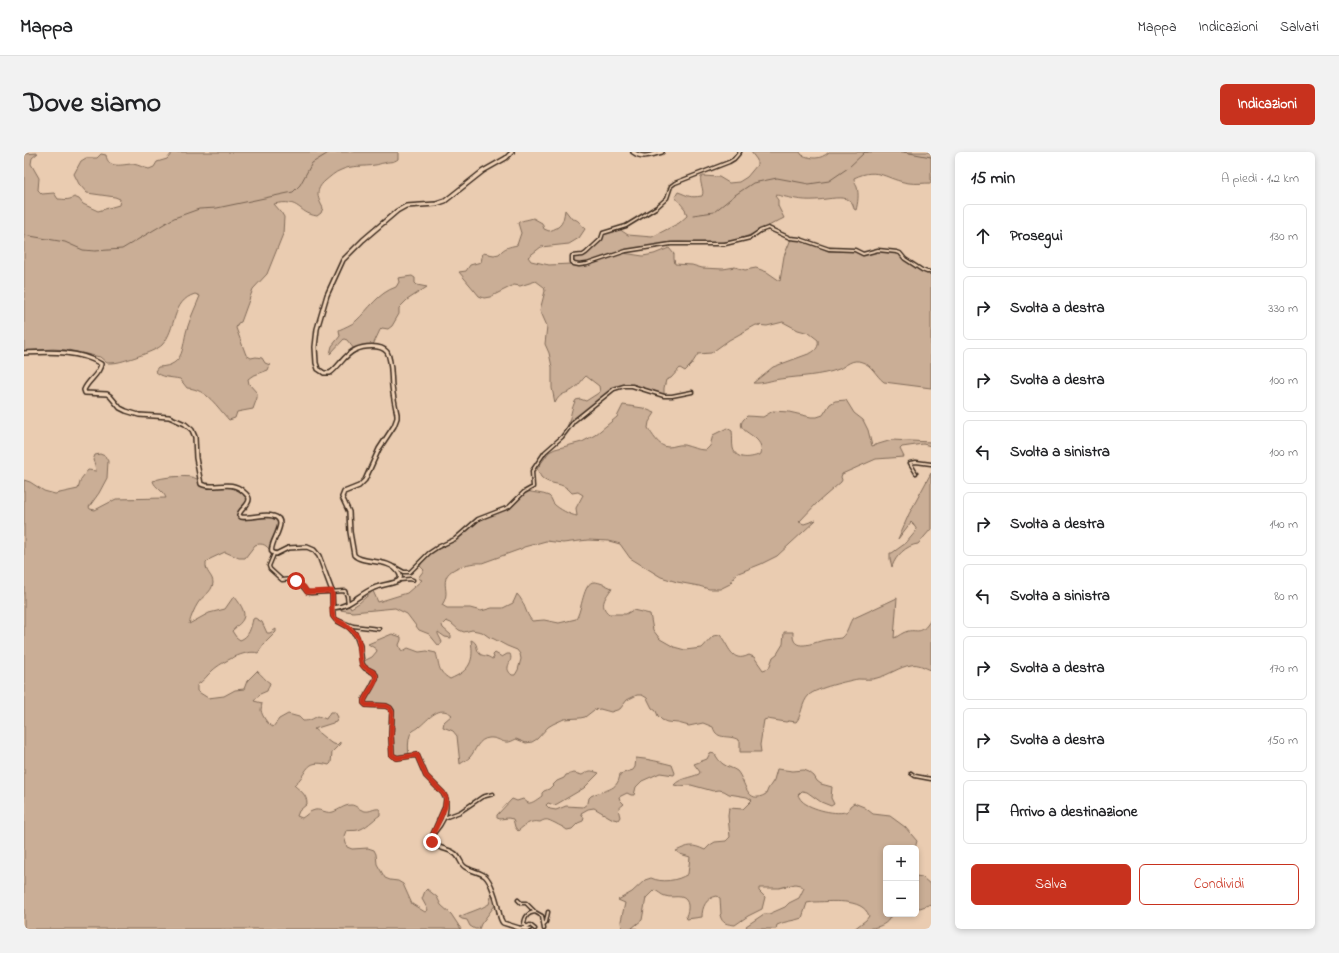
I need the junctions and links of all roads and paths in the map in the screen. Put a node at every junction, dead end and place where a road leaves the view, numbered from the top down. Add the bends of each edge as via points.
1 (512, 152) edge
2 (632, 152) edge
3 (662, 152) edge
4 (740, 152) edge
5 (931, 272) edge
6 (24, 353) edge
7 (692, 392) dead end
8 (931, 464) edge
9 (916, 473) dead end
10 (274, 554) junction
11 (394, 568) junction
12 (399, 580) junction
13 (413, 580) dead end
14 (332, 591) junction
15 (348, 604) junction
16 (333, 608) junction
17 (336, 620) junction
18 (379, 629) dead end
19 (911, 773) dead end
20 (931, 779) edge
21 (493, 794) dead end
22 (446, 803) junction
23 (444, 818) junction
24 (435, 832) junction
25 (518, 900) dead end
26 (535, 912) junction
27 (548, 912) dead end
28 (544, 924) junction
29 (519, 928) edge
30 (527, 928) edge
31 (535, 929) edge
32 (544, 929) edge

1 - 11 street via 445,201 406,206 387,219 343,260 321,312 315,347 317,367 322,373 332,371 359,348 379,347 388,355 396,421 362,483 344,492 342,496 349,512 354,555 359,559 379,561
2 - 3 street via 644,157
4 - 5 street via 730,162 675,183 671,186 667,198 657,207 626,226 604,233 586,253 572,256 572,262 579,265 587,264 626,251 671,244 725,244 750,238 768,228 790,238 828,249 855,250 863,254 878,250 897,252 922,270
6 - 10 street via 75,354 95,360 101,367 86,385 85,393 107,394 126,411 139,415 169,417 192,430 201,484 241,488 249,499 239,512 241,518 268,515 279,520 280,526 271,549
7 - 11 street via 664,396 632,386 614,388 574,421 562,437 545,452 532,471 533,487 512,504 478,519 455,539 429,553 410,572
8 - 9 street via 910,463
10 - 14 street via 291,547 307,547 314,550 319,556
10 - 14 street via 269,566 282,580 296,581 307,592
11 - 12 street via 400,576
12 - 13 street
12 - 15 street via 371,589
14 - 15 street via 345,591
14 - 16 street
15 - 16 street
16 - 17 street
17 - 18 street via 353,626
17 - 22 street via 349,627 356,635 362,664 376,675 364,703 387,707 392,712 392,755 397,758 417,755 426,776 443,793
19 - 20 street
21 - 23 street
22 - 23 street
22 - 24 street
23 - 24 street
24 - 29 street via 431,839 434,845 457,855 466,868 486,876 501,921
25 - 26 street via 526,903
26 - 28 street via 542,916
26 - 30 street via 527,915 524,924
27 - 28 street
28 - 32 street
29 - 30 street
30 - 31 street via 530,924

